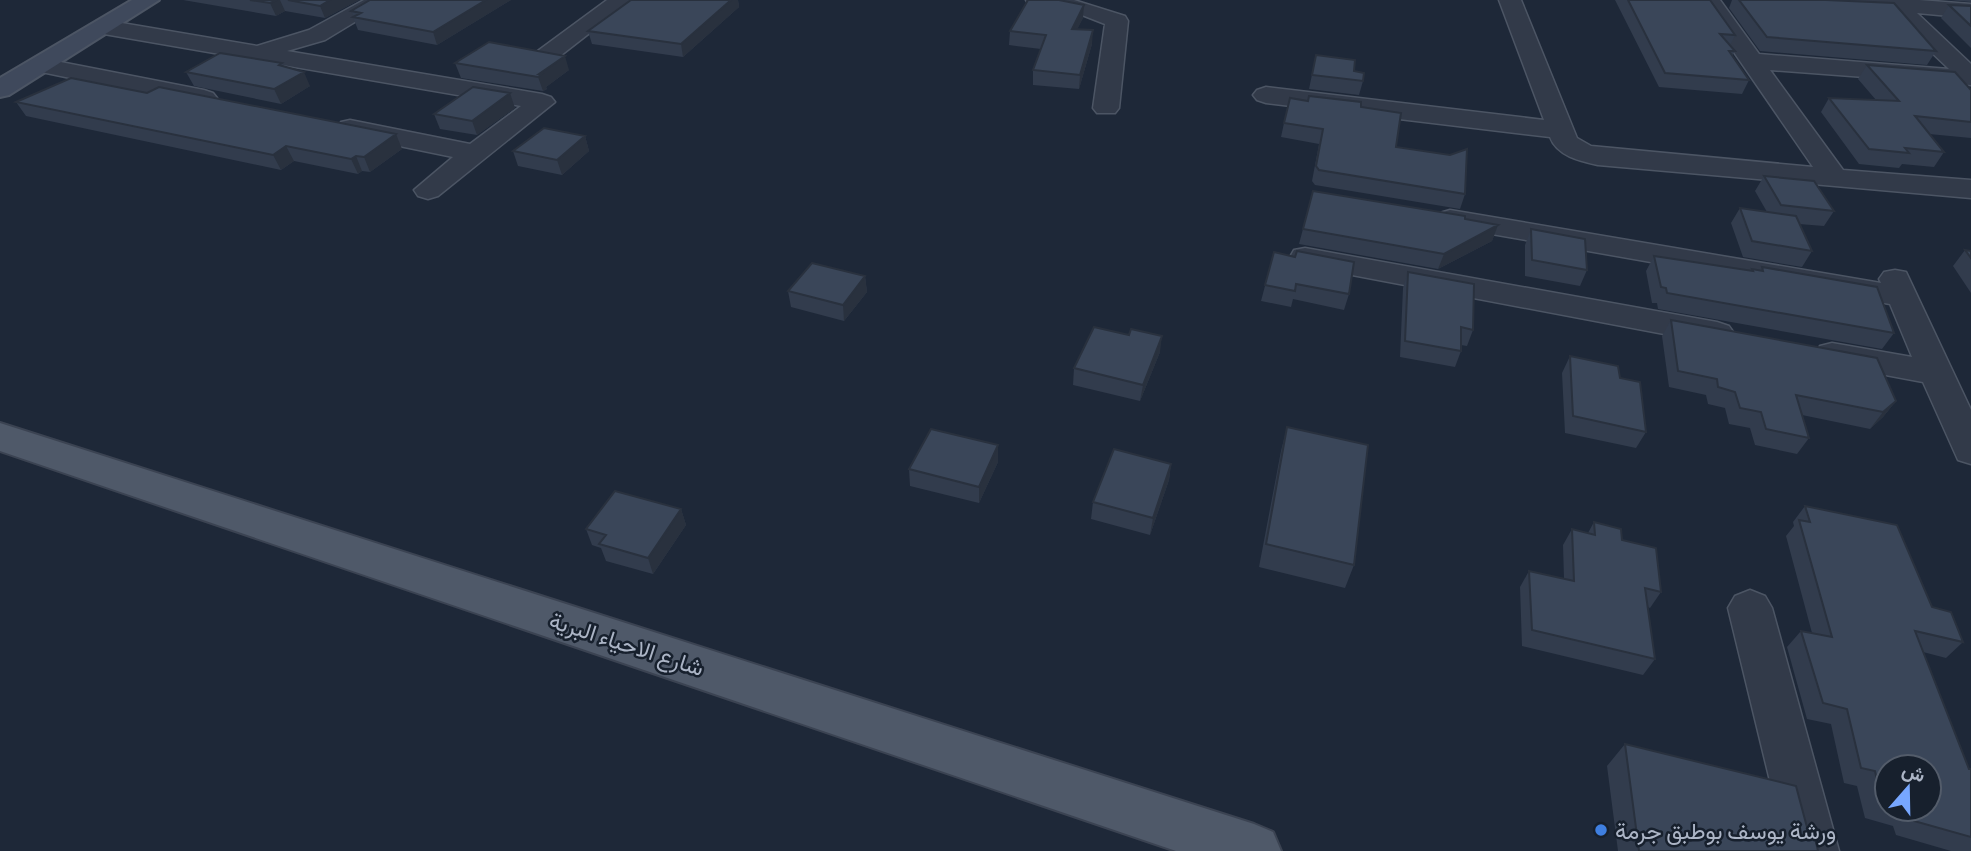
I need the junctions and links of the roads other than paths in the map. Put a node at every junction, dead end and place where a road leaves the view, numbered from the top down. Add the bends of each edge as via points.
1 (148, 0) edge
2 (380, 0) edge
3 (621, 0) edge
4 (1037, 0) edge
5 (1510, 0) edge
6 (1709, 0) edge
7 (1841, 0) edge
8 (1892, 2) edge
9 (1971, 11) edge
10 (104, 27) junction
11 (258, 52) junction
12 (543, 58) edge
13 (1752, 61) junction
14 (40, 65) junction
15 (1971, 77) edge
16 (0, 89) edge
17 (1266, 95) dead end
18 (229, 104) edge
19 (1106, 108) dead end
20 (324, 123) edge
21 (1561, 130) junction
22 (472, 153) junction
23 (1834, 177) junction
24 (1971, 189) edge
25 (428, 190) dead end
26 (1415, 214) edge
27 (1297, 256) edge
28 (1746, 338) edge
29 (1800, 348) edge
30 (1936, 373) junction
31 (0, 437) edge
32 (1971, 451) edge
33 (1750, 608) dead end
34 (1254, 851) edge
35 (1813, 851) edge

1 - 10 street
2 - 11 street via 317,35
3 - 12 street
4 - 19 street via 1087,9 1117,21
5 - 21 street
6 - 13 street
7 - 8 street
8 - 9 street
8 - 15 street
10 - 11 street
10 - 14 street
11 - 22 street via 542,102
13 - 15 street
13 - 23 street
14 - 16 street
14 - 18 street
17 - 21 street
20 - 22 street
21 - 23 street via 1565,142 1598,157
22 - 25 street
23 - 24 street
26 - 30 street via 1898,288
27 - 28 street
29 - 30 street
30 - 32 street
31 - 34 main road, شارع الاحياء البرية
33 - 35 street

